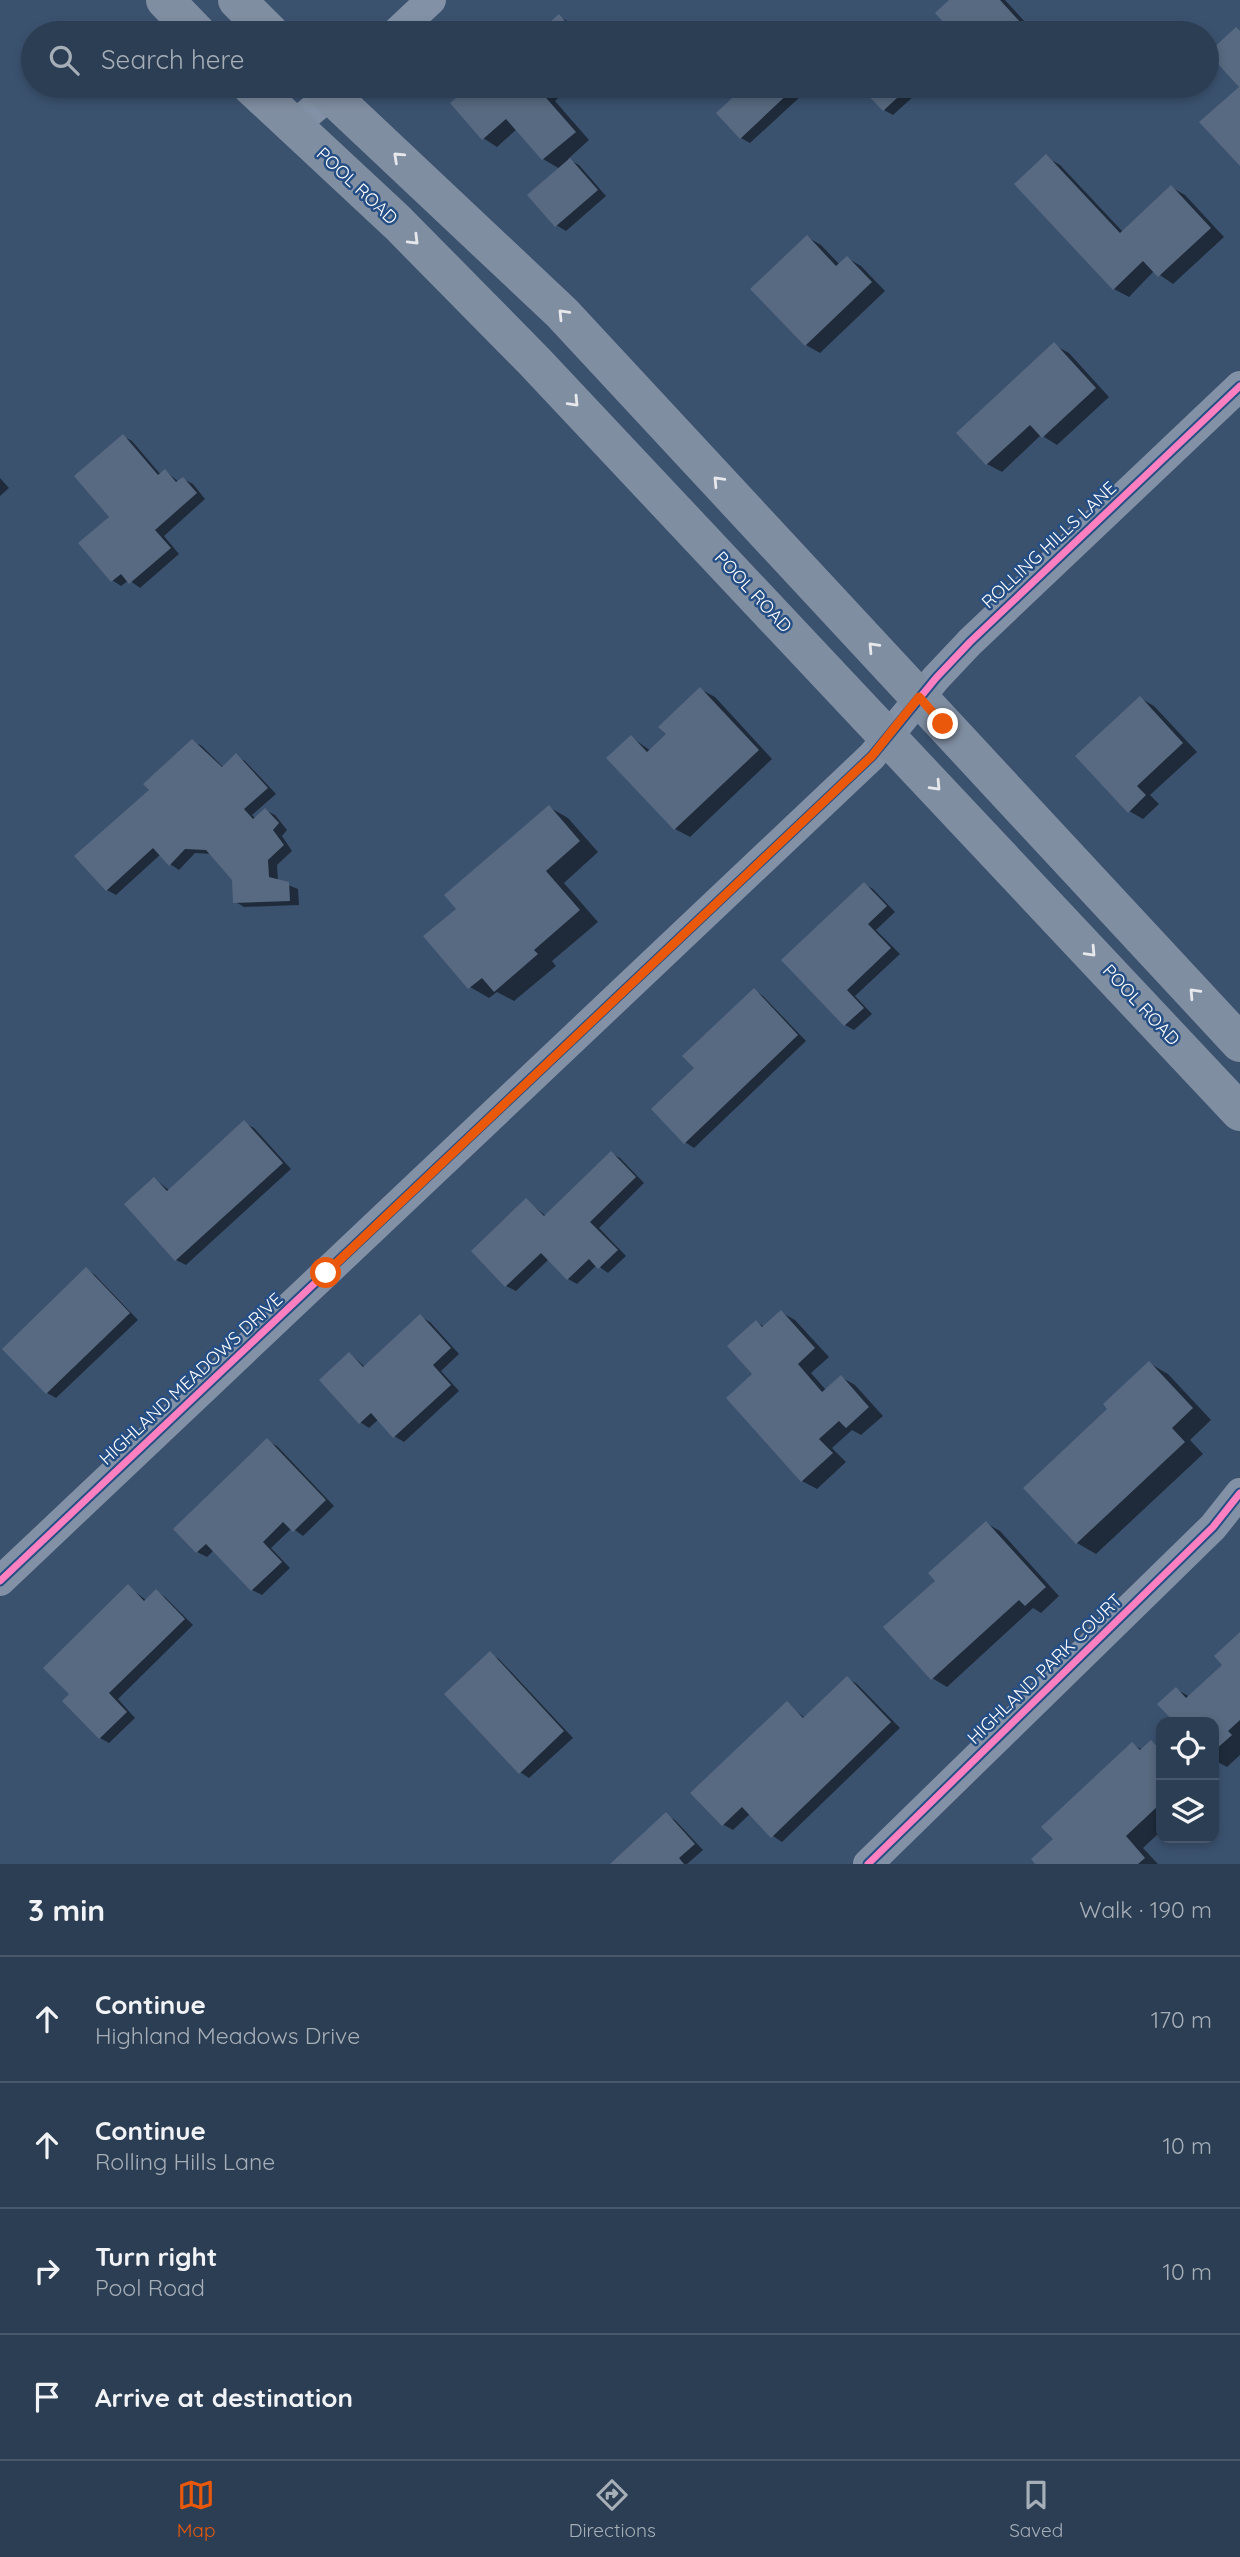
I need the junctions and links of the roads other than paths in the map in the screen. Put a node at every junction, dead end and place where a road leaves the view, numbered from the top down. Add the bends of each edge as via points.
1 (166, 0) edge
2 (237, 0) edge
3 (431, 0) edge
4 (186, 21) edge
5 (258, 21) edge
6 (409, 21) edge
7 (264, 98) edge
8 (322, 98) edge
9 (340, 98) edge
10 (293, 126) junction
11 (1240, 386) edge
12 (919, 697) junction
13 (889, 736) junction
14 (1240, 1043) edge
15 (1240, 1112) edge
16 (1240, 1493) edge
17 (0, 1581) edge
18 (868, 1864) edge

1 - 4 main road
2 - 5 main road
3 - 6 street
7 - 10 main road, POOL ROAD
8 - 10 street
12 -> 9 main road via 562,313
10 -> 13 main road, POOL ROAD via 398,223 534,361
11 - 12 street, ROLLING HILLS LANE via 970,642
12 - 13 street, ROLLING HILLS LANE
14 -> 12 main road
13 -> 15 main road, POOL ROAD
13 - 17 street, HIGHLAND MEADOWS DRIVE
16 - 18 street, HIGHLAND PARK COURT via 1213,1527

